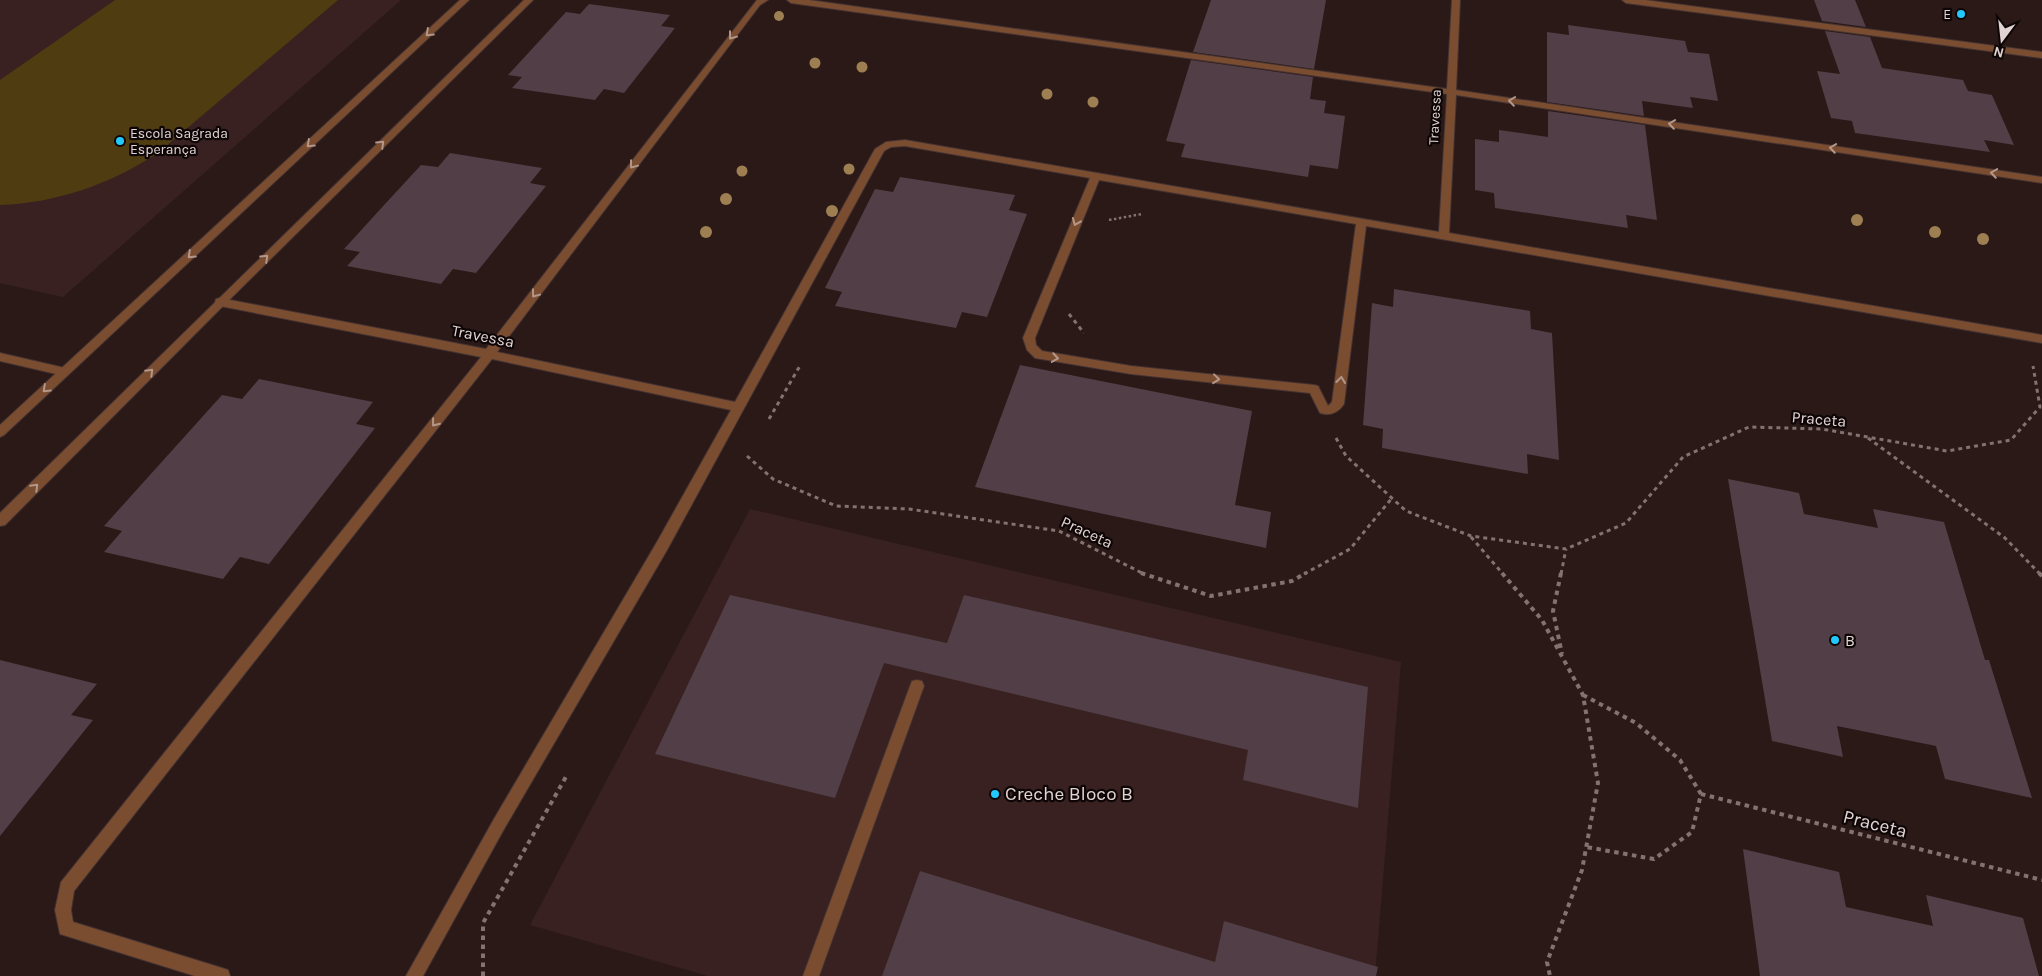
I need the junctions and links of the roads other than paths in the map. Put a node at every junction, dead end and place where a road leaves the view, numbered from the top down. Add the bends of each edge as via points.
1 (465, 0) edge
2 (529, 0) edge
3 (764, 0) edge
4 (791, 0) edge
5 (1456, 0) edge
6 (1626, 0) edge
7 (1690, 4) edge
8 (2042, 55) edge
9 (1452, 92) junction
10 (1095, 177) junction
11 (2042, 180) edge
12 (1361, 222) junction
13 (1444, 236) junction
14 (220, 302) junction
15 (2042, 339) edge
16 (490, 354) junction
17 (0, 356) edge
18 (65, 372) junction
19 (739, 407) junction
20 (0, 432) edge
21 (0, 521) edge
22 (917, 686) dead end
23 (222, 976) edge
24 (414, 976) edge
25 (811, 976) edge

1 -> 18 street
14 -> 2 street
3 -> 16 street via 757,3
4 - 9 street
5 - 9 street, Travessa
6 - 7 street
7 - 8 street
11 -> 9 street
9 - 13 street, Travessa
10 - 12 street
10 -> 12 street via 1028,338 1031,347 1040,355 1131,370 1314,389 1324,410 1332,410 1338,404
10 - 19 street via 905,143 889,144 880,149
12 - 13 street
13 - 15 street
14 - 16 street, Travessa
21 -> 14 street
16 - 19 street, Travessa
16 -> 23 street via 67,888 63,910 66,928
17 - 18 street
18 -> 20 street
19 - 24 street
22 - 25 street

